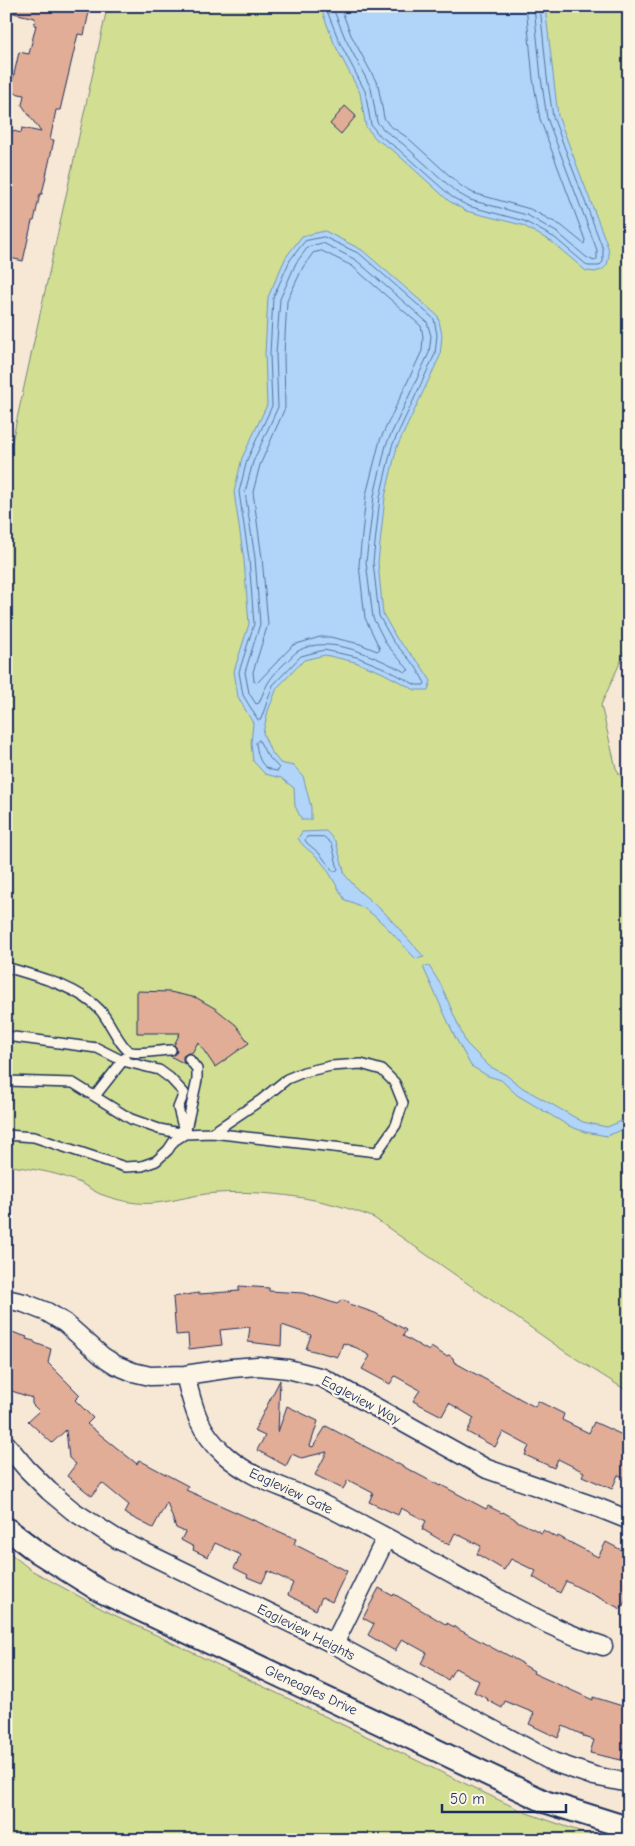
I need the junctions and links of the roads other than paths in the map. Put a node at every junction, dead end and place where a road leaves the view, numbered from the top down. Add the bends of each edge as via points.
1 (6, 967) edge
2 (6, 1036) edge
3 (171, 1050) dead end
4 (130, 1052) junction
5 (189, 1059) dead end
6 (123, 1061) junction
7 (6, 1080) edge
8 (94, 1096) junction
9 (212, 1133) junction
10 (185, 1134) junction
11 (6, 1135) edge
12 (6, 1300) edge
13 (185, 1375) junction
14 (6, 1444) edge
15 (629, 1520) edge
16 (6, 1528) edge
17 (386, 1538) junction
18 (334, 1644) junction
19 (602, 1646) dead end
20 (629, 1783) edge
21 (629, 1828) edge

1 - 4 lane via 80,994 100,1010
2 - 6 lane via 97,1048
3 - 4 lane
4 - 6 lane
5 - 10 lane via 197,1069 197,1080
6 - 8 lane
6 - 10 lane via 159,1070 184,1093 178,1108
7 - 8 lane via 73,1083
8 - 10 lane via 131,1119
9 - 9 lane via 377,1152 396,1124 402,1103 394,1083 382,1070 360,1064 330,1066 287,1080
9 - 10 lane
10 - 11 lane via 156,1161 125,1167 34,1137
12 - 13 street, Eagleview Way via 47,1312 116,1365 150,1376
13 - 15 street, Eagleview Way via 258,1366 307,1372 487,1468
13 - 17 street, Eagleview Gate via 194,1412 202,1428 232,1461 255,1476 324,1505
14 - 18 street, Eagleview Heights via 49,1491 94,1526
16 - 21 street, Gleneagles Drive via 100,1592 546,1802
17 - 18 street
17 - 19 street, Eagleview Gate via 556,1629
18 - 20 street, Eagleview Heights via 553,1762 594,1776

